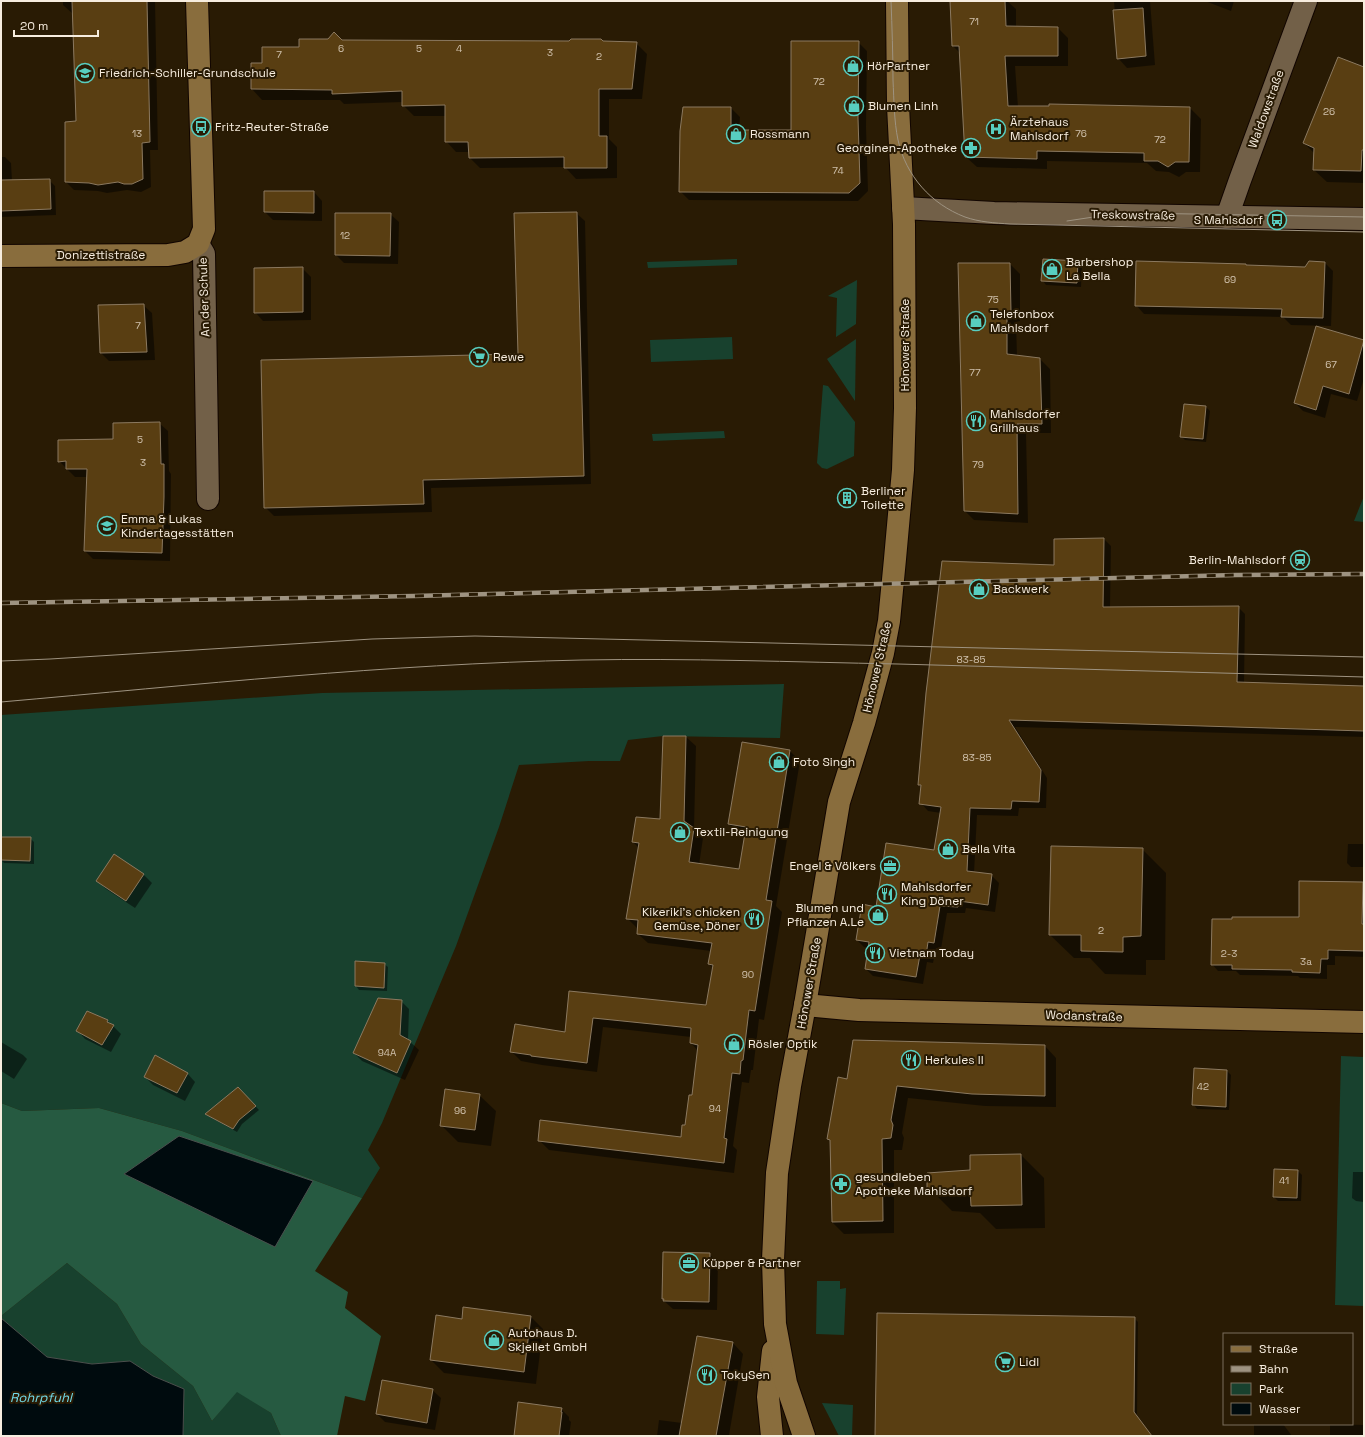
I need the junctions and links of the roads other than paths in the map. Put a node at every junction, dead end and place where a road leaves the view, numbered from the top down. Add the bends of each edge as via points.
1 (197, 1) edge
2 (897, 1) edge
3 (1306, 1) edge
4 (903, 208) junction
5 (1228, 217) junction
6 (1364, 220) edge
7 (198, 244) junction
8 (1, 256) edge
9 (208, 499) dead end
10 (805, 1005) junction
11 (1364, 1022) edge
12 (775, 1324) junction
13 (772, 1436) edge
14 (804, 1436) edge

1 - 7 main road, An der Schule via 204,217 204,229
2 - 4 main road, Hönower Straße
3 - 5 street, Waldowstraße
4 - 5 street, Treskowstraße via 994,213
4 - 10 main road, Hönower Straße via 904,450 889,621 864,723 839,802
5 - 6 street, Treskowstraße
7 - 8 main road, Donizettistraße via 185,252 168,255
7 - 9 street, An der Schule via 204,254
10 - 11 main road, Wodanstraße via 859,1010
10 - 12 main road, Hönower Straße via 777,1173 773,1260
12 - 13 main road, Hönower Straße via 768,1397
12 - 14 main road, Hönower Straße via 786,1383

